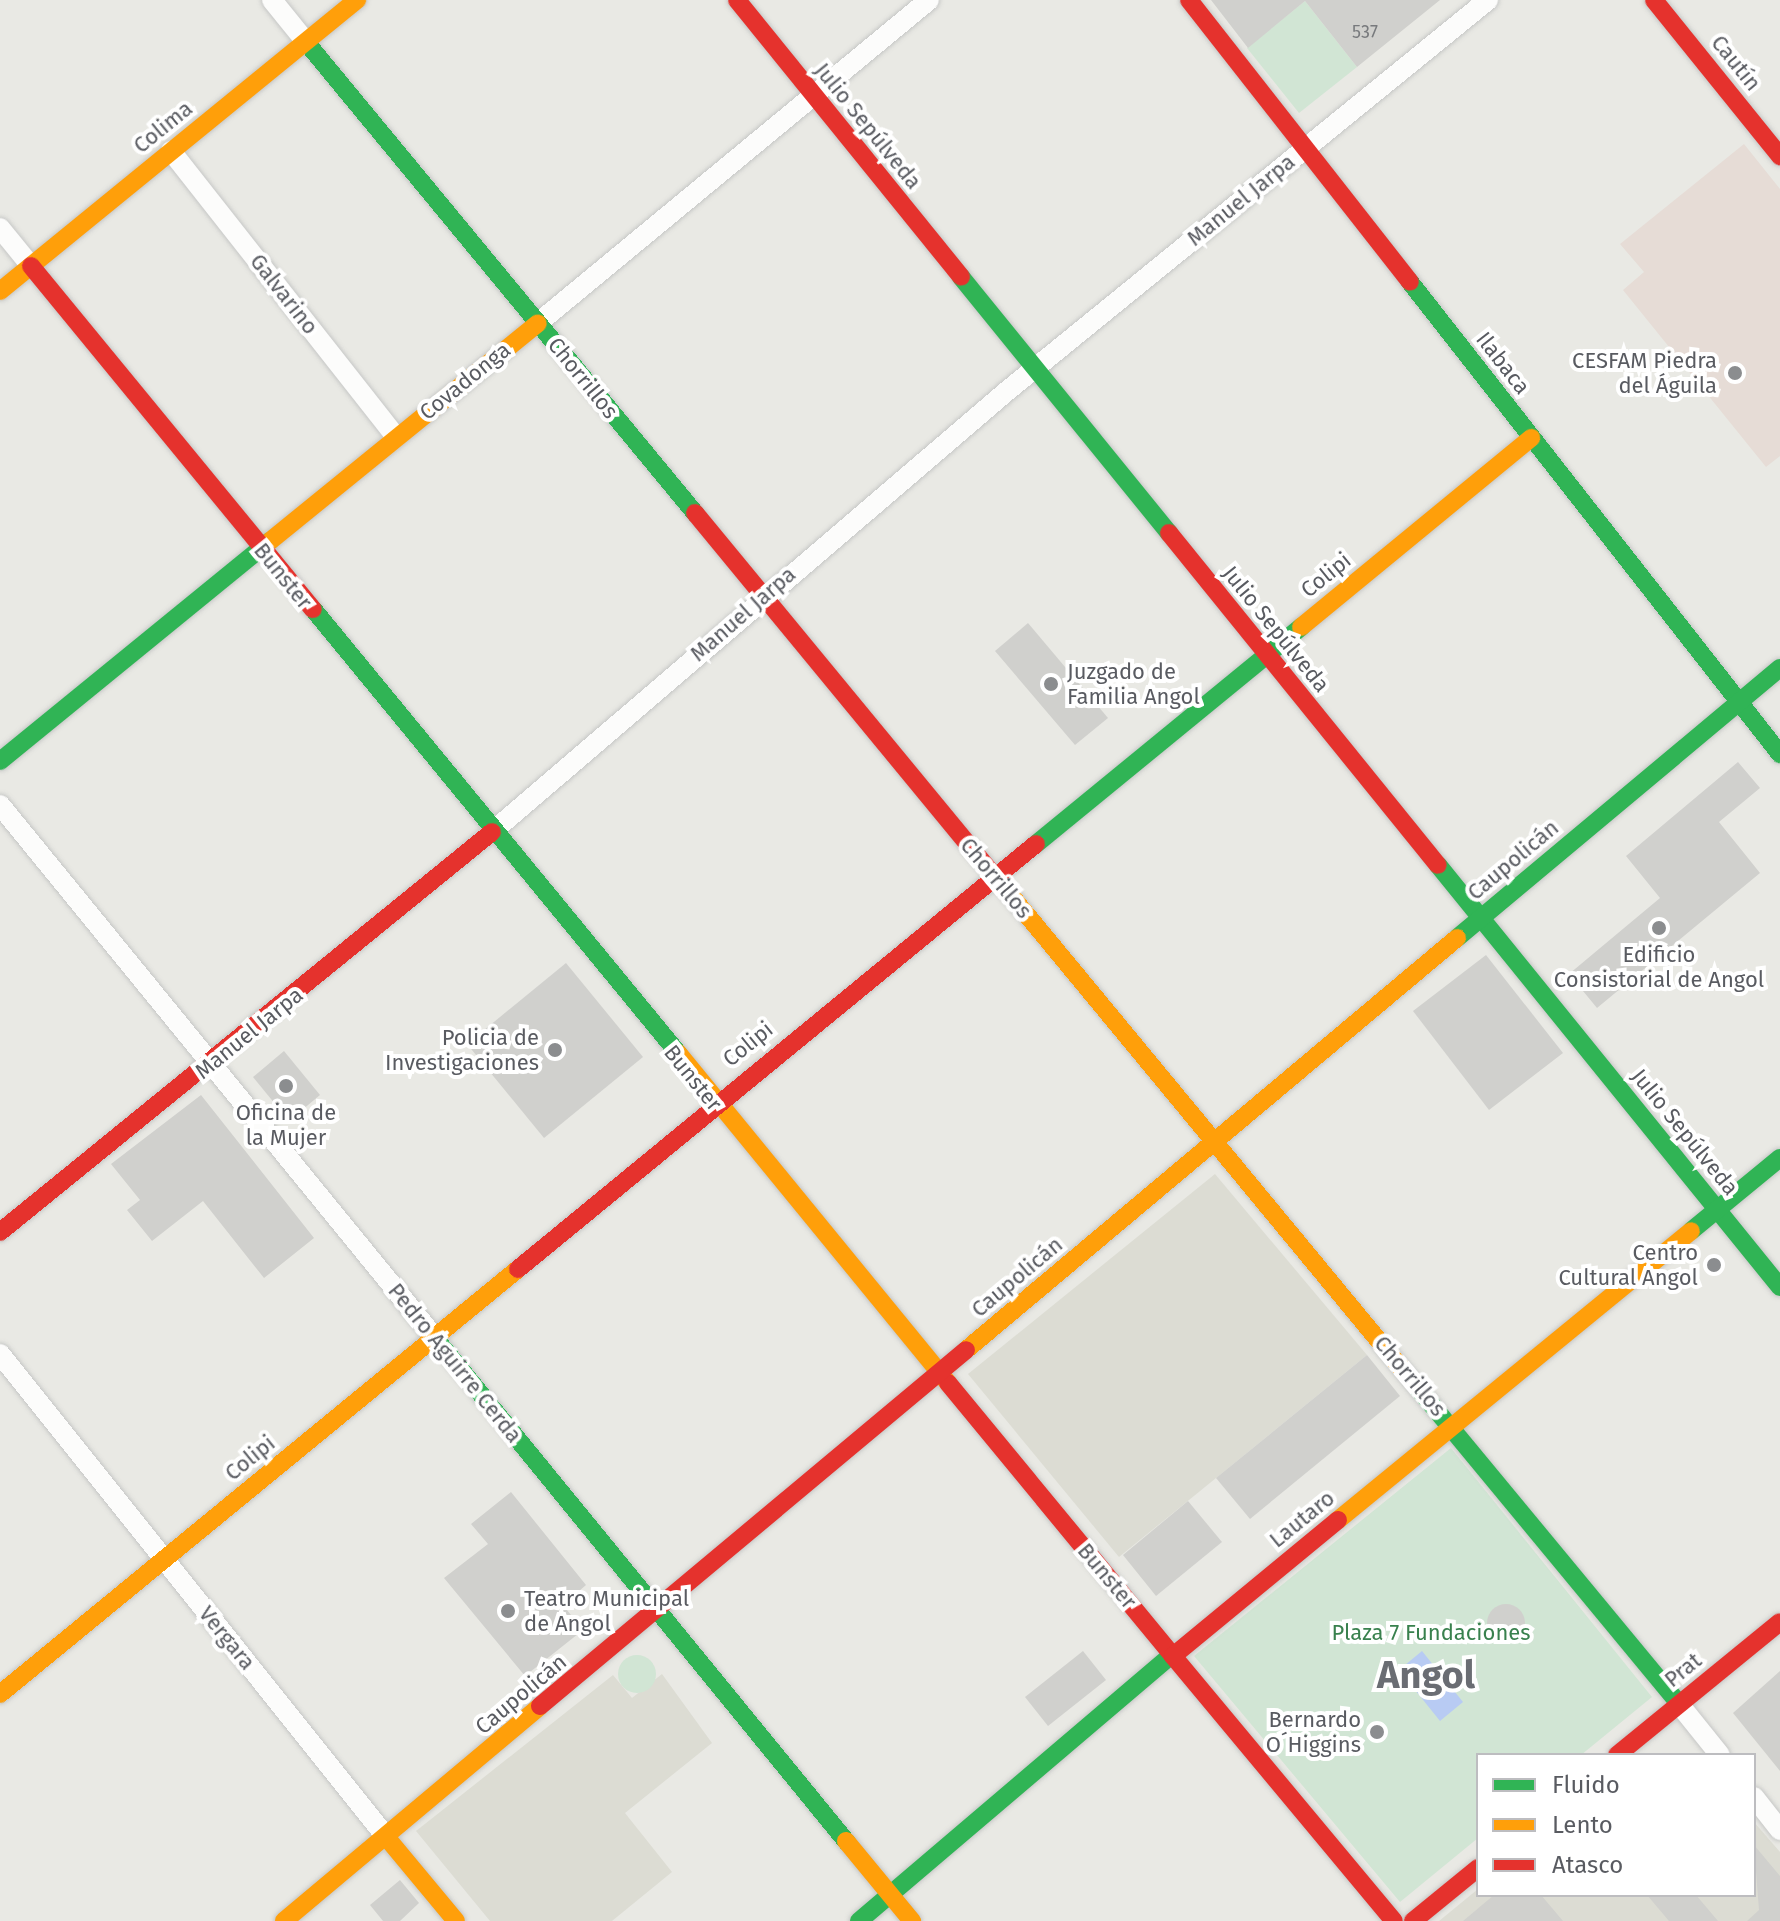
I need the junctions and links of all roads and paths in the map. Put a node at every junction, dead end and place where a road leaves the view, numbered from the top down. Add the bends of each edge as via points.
1 (272, 0) edge
2 (357, 0) edge
3 (737, 0) edge
4 (929, 0) edge
5 (1189, 0) edge
6 (1488, 0) edge
7 (1654, 0) edge
8 (306, 42) junction
9 (812, 95) junction
10 (1305, 148) junction
11 (171, 151) junction
12 (1780, 156) edge
13 (0, 228) edge
14 (31, 266) junction
15 (0, 291) edge
16 (538, 323) junction
17 (1036, 368) junction
18 (396, 437) junction
19 (1531, 438) junction
20 (261, 548) junction
21 (762, 598) junction
22 (1265, 655) junction
23 (1780, 668) edge
24 (1738, 702) junction
25 (1780, 754) edge
26 (0, 761) edge
27 (0, 805) edge
28 (492, 832) junction
29 (994, 875) junction
30 (1480, 919) junction
31 (211, 1065) junction
32 (714, 1103) junction
33 (1214, 1142) junction
34 (1780, 1158) edge
35 (1717, 1209) junction
36 (0, 1232) edge
37 (1780, 1287) edge
38 (435, 1338) junction
39 (0, 1354) edge
40 (939, 1374) junction
41 (1451, 1426) junction
42 (164, 1560) junction
43 (657, 1611) junction
44 (1780, 1622) edge
45 (1173, 1656) junction
46 (0, 1694) edge
47 (1679, 1704) junction
48 (1619, 1753) edge
49 (1718, 1753) edge
50 (1756, 1800) edge
51 (1780, 1830) edge
52 (387, 1838) junction
53 (1476, 1870) edge
54 (891, 1894) junction
55 (284, 1921) edge
56 (456, 1921) edge
57 (859, 1921) edge
58 (912, 1921) edge
59 (1394, 1921) edge
60 (1413, 1921) edge

1 - 8 street, Chorrillos
2 - 8 street, Colima
3 - 9 street, Julio Sepúlveda
4 - 9 street, Covadonga
5 - 10 street, Ilabaca
6 - 10 street, Manuel Jarpa
7 - 12 street, Cautín
8 - 11 street, Colima
8 - 16 street, Chorrillos
9 - 16 street, Covadonga
9 - 17 street, Julio Sepúlveda
10 - 17 street, Manuel Jarpa
10 - 19 street, Ilabaca
11 - 14 street, Colima
11 - 18 street, Galvarino
13 - 14 street, Bunster
14 - 15 street, Colima
14 - 20 street, Bunster
16 - 18 street, Covadonga
16 - 21 street, Chorrillos
17 - 21 street, Manuel Jarpa
17 - 22 street, Julio Sepúlveda
18 - 20 street, Covadonga
19 - 22 street, Colipi
19 - 24 street, Ilabaca
20 - 26 street, Covadonga
20 - 28 street, Bunster
21 - 28 street, Manuel Jarpa
21 - 29 street, Chorrillos
22 - 29 street, Colipi
22 - 30 street, Julio Sepúlveda
23 - 24 street, Caupolicán
24 - 25 street, Ilabaca
24 - 30 street, Caupolicán
27 - 31 street, Pedro Aguirre Cerda
28 - 31 street, Manuel Jarpa
28 - 32 street, Bunster
29 - 32 street, Colipi
29 - 33 street, Chorrillos
30 - 33 street, Caupolicán
30 - 35 street, Julio Sepúlveda
31 - 36 street, Manuel Jarpa
31 - 38 street, Pedro Aguirre Cerda
32 - 38 street, Colipi
32 - 40 street, Bunster
33 - 40 street, Caupolicán
33 - 41 street, Chorrillos
34 - 35 street, Lautaro
35 - 37 street, Julio Sepúlveda
35 - 41 street, Lautaro
38 - 42 street, Colipi
38 - 43 street, Pedro Aguirre Cerda
39 - 42 street, Vergara
40 - 43 street, Caupolicán
40 - 45 street, Bunster
41 - 45 street, Lautaro
41 - 47 street, Chorrillos
42 - 46 street, Colipi
42 - 52 street, Vergara
43 - 52 street, Caupolicán
43 - 54 street, Pedro Aguirre Cerda
44 - 47 street, Prat
45 - 54 street, Lautaro
45 - 59 street, Bunster
47 - 48 street, Prat
47 - 49 street, Chorrillos
50 - 51 street
52 - 55 street, Caupolicán
52 - 56 street, Vergara
53 - 60 street
54 - 57 street, Lautaro
54 - 58 street, Pedro Aguirre Cerda

